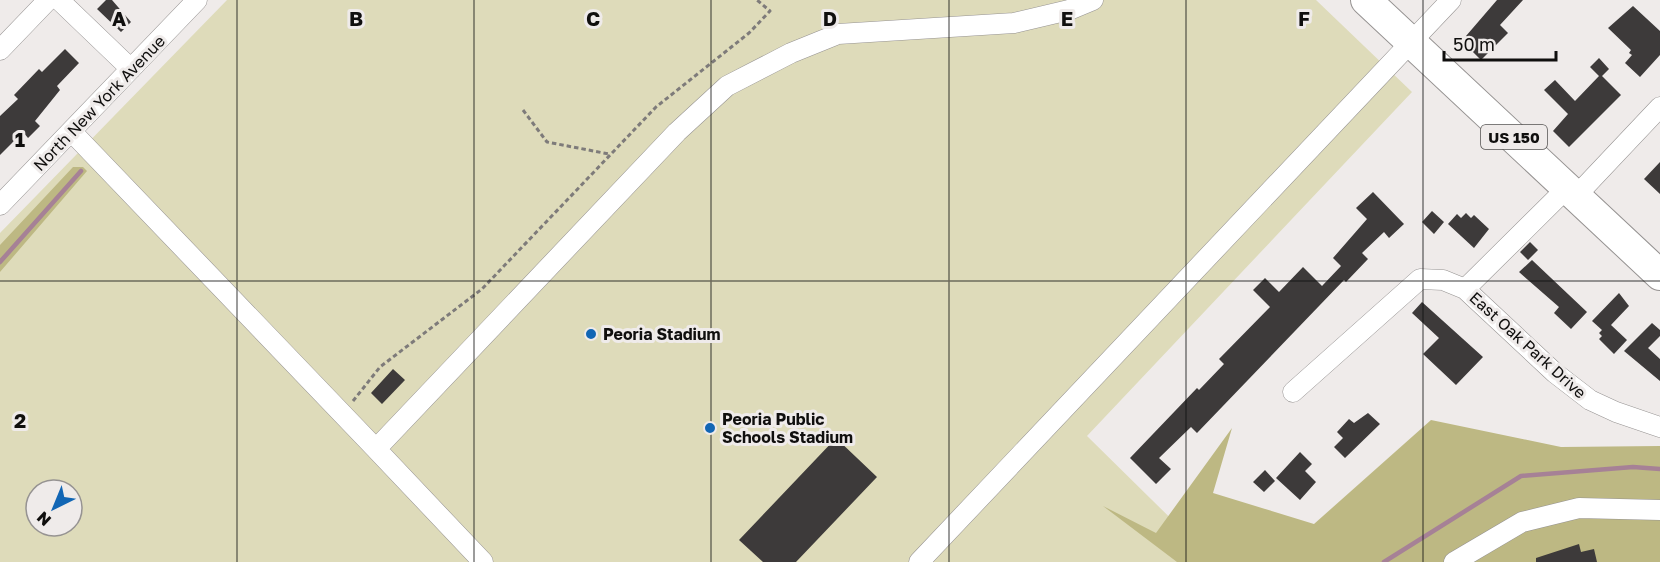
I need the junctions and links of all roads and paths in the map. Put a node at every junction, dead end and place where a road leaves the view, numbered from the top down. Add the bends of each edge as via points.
1 (48, 0) edge
2 (59, 0) edge
3 (197, 0) edge
4 (757, 0) edge
5 (1093, 0) edge
6 (1366, 0) edge
7 (1451, 0) edge
8 (1410, 43) junction
9 (0, 50) edge
10 (131, 69) junction
11 (1660, 107) edge
12 (523, 110) dead end
13 (71, 131) junction
14 (609, 154) junction
15 (1570, 193) junction
16 (0, 206) edge
17 (1660, 275) edge
18 (1465, 289) junction
19 (1293, 392) dead end
20 (343, 414) junction
21 (1660, 427) edge
22 (376, 449) junction
23 (1660, 510) edge
24 (483, 562) edge
25 (919, 562) edge
26 (1454, 562) edge

1 - 9 street
2 - 10 street
3 - 10 street, North New York Avenue
4 - 14 path via 770,11 749,33 656,107
5 - 22 street via 1014,23 838,34 727,86 677,132
6 - 8 highway, US 150
7 - 8 street
8 - 15 highway, US 150 via 1529,150
8 - 25 street
10 - 13 street, North New York Avenue
11 - 15 street
12 - 14 path via 547,142
13 - 16 street, North New York Avenue
13 - 20 street
14 - 20 path via 482,289 380,367
15 - 17 highway, US 150
15 - 18 street
18 - 19 street, East Oak Park Drive via 1443,280 1420,279
18 - 21 street, East Oak Park Drive via 1555,373 1590,400
20 - 22 street
22 - 24 street
23 - 26 street via 1579,508 1522,522

